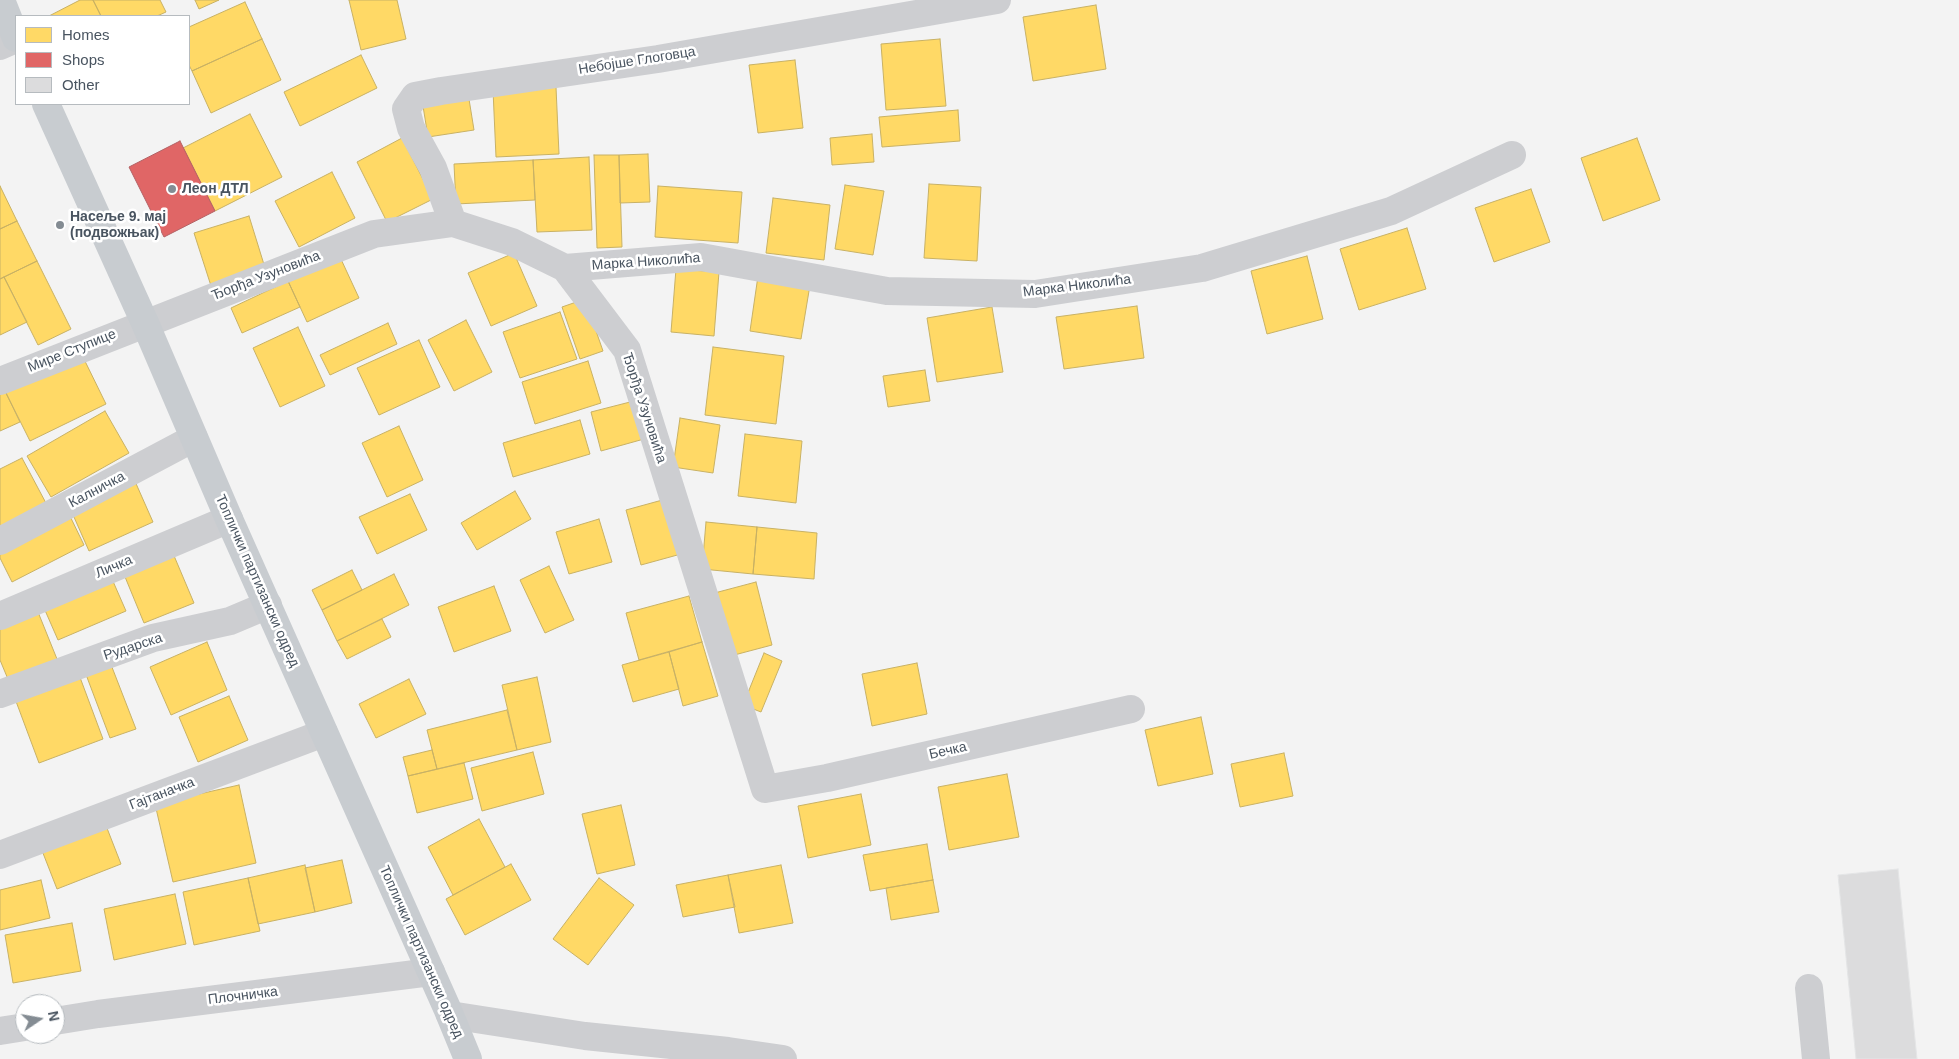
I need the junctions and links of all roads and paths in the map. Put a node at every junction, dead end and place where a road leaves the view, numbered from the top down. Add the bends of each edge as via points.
1 (0, 0) edge
2 (997, 0) edge
3 (15, 36) edge
4 (15, 38) edge
5 (0, 46) edge
6 (46, 105) edge
7 (1512, 155) dead end
8 (453, 223) junction
9 (565, 268) junction
10 (145, 323) junction
11 (0, 381) edge
12 (194, 438) junction
13 (229, 519) junction
14 (0, 541) edge
15 (268, 605) junction
16 (0, 616) edge
17 (0, 694) edge
18 (1131, 709) dead end
19 (324, 732) junction
20 (764, 789) joint
21 (0, 855) edge
22 (431, 972) junction
23 (1809, 988) dead end
24 (450, 1016) junction
25 (65, 1019) edge
26 (15, 1028) edge
27 (0, 1031) edge
28 (468, 1059) edge
29 (783, 1059) edge
30 (1816, 1059) edge

1 - 3 main road
2 - 8 street, Небојше Глоговца via 415,96 406,109 411,128 433,168
4 - 5 street
6 - 10 main road, Топлички партизански одред
7 - 9 street, Марка Николића via 1391,211 1202,268 1035,294 888,291 701,257
8 - 9 street, Ђорђа Узуновића via 512,242
8 - 10 street, Ђорђа Узуновића via 374,234
9 - 20 street, Ђорђа Узуновића via 627,350
10 - 11 street, Мире Ступице
10 - 12 main road, Топлички партизански одред
12 - 13 main road, Топлички партизански одред
12 - 14 street, Калничка
13 - 15 main road, Топлички партизански одред
13 - 16 street, Личка
15 - 17 street, Рударска via 230,620 153,638
15 - 19 main road, Топлички партизански одред
18 - 20 street, Бечка via 827,778
19 - 21 street, Гајтаначка
19 - 22 main road, Топлички партизански одред
22 - 24 main road, Топлички партизански одред
22 - 25 street, Плочничка
23 - 30 street
24 - 28 main road, Топлички партизански одред
24 - 29 street
26 - 27 street

